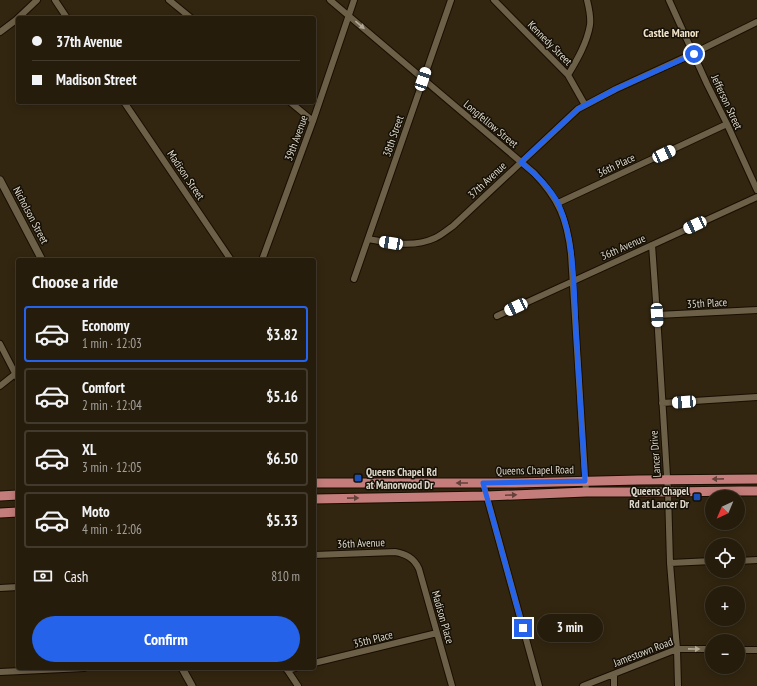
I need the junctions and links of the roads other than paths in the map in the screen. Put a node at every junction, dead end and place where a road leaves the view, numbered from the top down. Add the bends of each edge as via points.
1 (37, 0) edge
2 (54, 0) edge
3 (169, 0) edge
4 (330, 0) edge
5 (354, 0) edge
6 (450, 0) edge
7 (494, 0) edge
8 (586, 0) edge
9 (669, 0) edge
10 (20, 16) edge
11 (66, 16) edge
12 (189, 16) edge
13 (349, 16) junction
14 (16, 20) edge
15 (757, 22) edge
16 (0, 32) edge
17 (694, 54) junction
18 (568, 75) junction
19 (423, 79) junction
20 (125, 104) edge
21 (292, 104) edge
22 (585, 104) junction
23 (313, 121) junction
24 (727, 124) junction
25 (521, 162) junction
26 (0, 180) edge
27 (757, 190) edge
28 (757, 197) edge
29 (558, 203) junction
30 (368, 239) junction
31 (652, 245) junction
32 (41, 258) edge
33 (230, 258) edge
34 (263, 258) edge
35 (354, 279) dead end
36 (573, 280) junction
37 (757, 310) edge
38 (657, 315) junction
39 (497, 316) dead end
40 (0, 344) edge
41 (16, 375) edge
42 (16, 378) edge
43 (0, 386) edge
44 (757, 397) edge
45 (662, 403) junction
46 (757, 479) edge
47 (667, 480) junction
48 (585, 481) junction
49 (316, 483) edge
50 (483, 483) junction
51 (757, 491) edge
52 (586, 492) junction
53 (668, 492) junction
54 (16, 495) edge
55 (0, 496) edge
56 (487, 496) junction
57 (316, 499) edge
58 (16, 512) edge
59 (0, 513) edge
60 (316, 555) edge
61 (409, 556) joint
62 (745, 560) edge
63 (757, 560) edge
64 (705, 561) edge
65 (670, 563) junction
66 (0, 588) edge
67 (16, 588) edge
68 (437, 633) junction
69 (677, 649) junction
70 (705, 649) edge
71 (745, 650) edge
72 (757, 650) edge
73 (316, 663) edge
74 (42, 670) edge
75 (183, 670) edge
76 (287, 670) edge
77 (0, 672) edge
78 (614, 674) junction
79 (192, 686) edge
80 (298, 686) edge
81 (452, 686) edge
82 (539, 686) edge
83 (583, 686) edge
84 (614, 686) edge
85 (678, 686) edge

1 - 10 street
2 - 11 street
3 - 12 street
4 - 13 street, Longfellow Street
5 - 13 street, 39th Avenue
6 - 19 street, 38th Street
7 - 18 street, Kennedy Street
8 - 18 street via 590,12 590,25 577,61
9 - 17 street, Jefferson Street
13 -> 19 street, Longfellow Street
13 - 23 street, 39th Avenue
14 - 16 street
15 - 17 street, 37th Avenue
17 - 22 street, 37th Avenue
17 - 24 street, Jefferson Street
18 - 22 street, Kennedy Street
19 - 25 street, Longfellow Street
19 - 30 street, 38th Street
20 - 33 street, Madison Street
21 - 23 street
22 - 25 street, 37th Avenue
23 - 34 street, 39th Avenue
24 - 27 street, Jefferson Street
24 - 29 street, 36th Place
25 - 29 street, Longfellow Street via 543,182
25 - 30 street, 37th Avenue via 453,226 434,239 412,244
26 - 32 street, Nicholson Street
28 - 31 street, 36th Avenue
29 - 36 street, Longfellow Street via 569,237
30 - 35 street, 38th Street
31 - 36 street, 36th Avenue
31 - 38 street, Lancer Drive
36 - 39 street, 36th Avenue
36 - 48 street, Longfellow Street
37 - 38 street, 35th Place
38 - 45 street, Lancer Drive
40 - 41 street
42 - 43 street
44 - 45 street
45 - 47 street, Lancer Drive
46 -> 47 main road, Queens Chapel Road
47 - 48 main road, Queens Chapel Road
47 - 53 street, Lancer Drive
48 - 50 main road, Queens Chapel Road
48 - 52 street, Longfellow Street
50 -> 49 main road, Queens Chapel Road
50 - 56 street
51 - 53 main road
52 - 53 main road
56 -> 52 main road
53 - 65 street, Lancer Drive
54 - 55 main road
57 -> 56 main road
56 - 82 street
58 - 59 main road
60 - 61 street, 36th Avenue via 395,552
61 - 68 street, Madison Place via 419,569
62 - 63 street
64 - 65 street
65 - 69 street, Lancer Drive
66 - 67 street
68 - 73 street, 35th Place
68 - 81 street, Madison Place
69 -> 70 street, Jamestown Road
69 - 78 street, Jamestown Road
69 - 85 street, Lancer Drive
71 - 72 street
74 - 77 street
75 - 79 street
76 - 80 street
78 - 83 street, Jamestown Road
78 - 84 street

